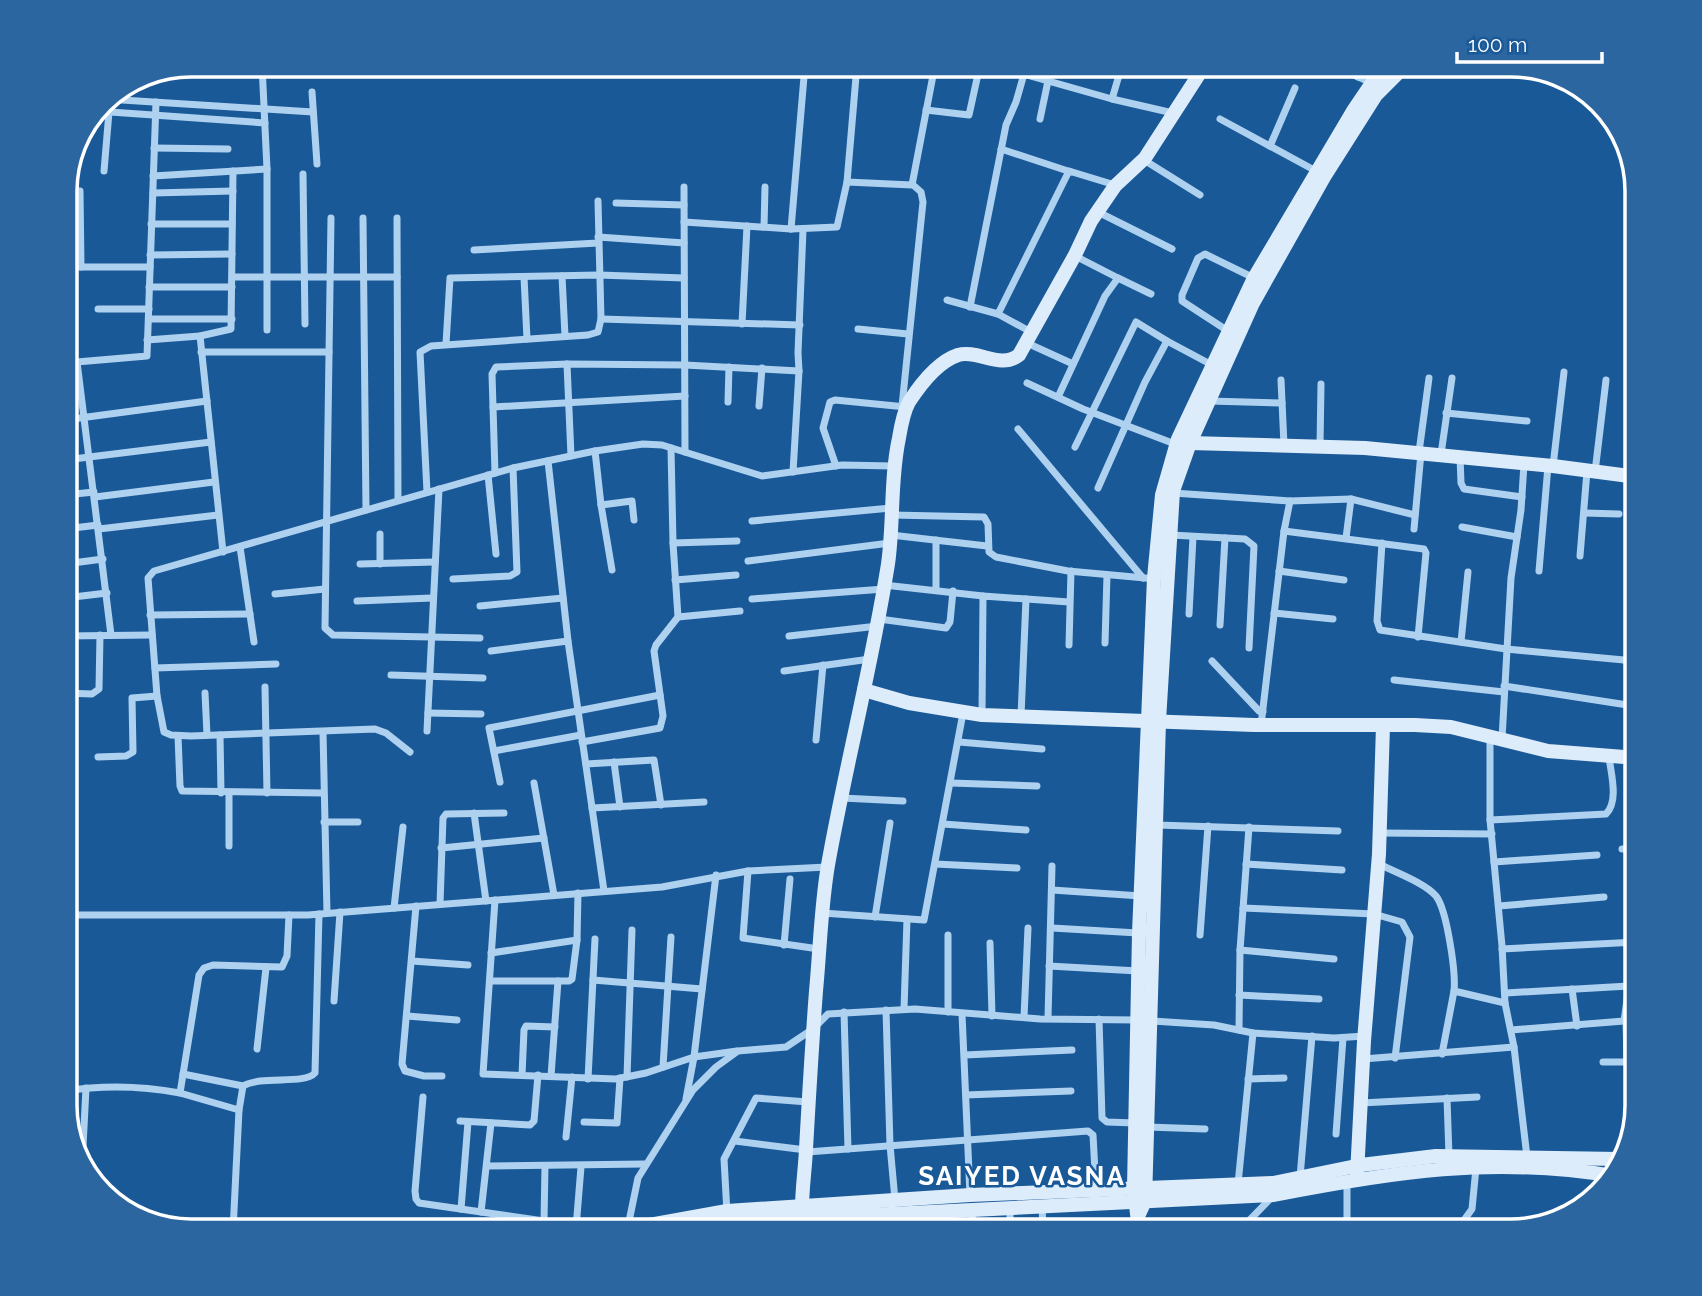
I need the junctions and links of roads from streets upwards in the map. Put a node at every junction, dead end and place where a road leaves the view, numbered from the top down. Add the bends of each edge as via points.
1 (263, 77) edge
2 (804, 77) edge
3 (856, 77) edge
4 (932, 77) edge
5 (977, 77) edge
6 (1027, 77) edge
7 (1035, 77) edge
8 (1119, 77) edge
9 (1197, 77) edge
10 (1358, 77) edge
11 (1384, 77) edge
12 (1389, 77) edge
13 (1048, 81) junction
14 (1377, 86) junction
15 (1294, 88) dead end
16 (312, 92) dead end
17 (1112, 99) junction
18 (122, 100) edge
19 (156, 103) junction
20 (264, 110) junction
21 (926, 110) junction
22 (111, 111) edge
23 (313, 111) junction
24 (109, 113) edge
25 (1174, 113) junction
26 (155, 116) junction
27 (1040, 119) dead end
28 (1220, 119) dead end
29 (265, 122) junction
30 (1270, 146) junction
31 (154, 148) junction
32 (228, 149) dead end
33 (1001, 149) junction
34 (1143, 159) junction
35 (317, 164) dead end
36 (267, 170) junction
37 (104, 171) dead end
38 (233, 171) junction
39 (1316, 171) junction
40 (303, 174) dead end
41 (153, 176) junction
42 (847, 182) junction
43 (912, 184) junction
44 (1115, 186) junction
45 (684, 187) dead end
46 (765, 187) dead end
47 (77, 191) edge
48 (233, 191) junction
49 (153, 192) junction
50 (1200, 195) dead end
51 (598, 201) dead end
52 (616, 203) dead end
53 (684, 205) junction
54 (1098, 212) junction
55 (331, 218) dead end
56 (363, 218) dead end
57 (397, 218) dead end
58 (684, 222) junction
59 (151, 224) junction
60 (232, 224) junction
61 (747, 226) junction
62 (765, 228) junction
63 (79, 229) joint
64 (791, 229) junction
65 (803, 230) junction
66 (598, 240) junction
67 (684, 243) junction
68 (1172, 249) dead end
69 (474, 250) dead end
70 (232, 254) junction
71 (150, 255) junction
72 (1075, 255) junction
73 (80, 267) joint
74 (150, 267) junction
75 (599, 275) junction
76 (232, 276) junction
77 (524, 276) junction
78 (562, 276) junction
79 (268, 277) junction
80 (303, 277) junction
81 (330, 277) junction
82 (363, 277) junction
83 (397, 277) junction
84 (684, 278) junction
85 (1118, 278) junction
86 (1254, 278) junction
87 (232, 286) junction
88 (149, 287) junction
89 (1151, 294) dead end
90 (947, 300) dead end
91 (970, 307) junction
92 (98, 309) dead end
93 (149, 309) junction
94 (998, 314) junction
95 (149, 319) junction
96 (601, 319) junction
97 (232, 320) junction
98 (684, 322) junction
99 (305, 324) dead end
100 (742, 324) junction
101 (800, 325) junction
102 (858, 329) dead end
103 (267, 330) dead end
104 (1228, 331) junction
105 (908, 334) junction
106 (200, 336) junction
107 (565, 336) junction
108 (1029, 338) junction
109 (527, 339) junction
110 (147, 340) junction
111 (1167, 341) junction
112 (446, 344) junction
113 (201, 352) junction
114 (329, 352) junction
115 (77, 362) joint
116 (567, 364) junction
117 (1073, 364) junction
118 (685, 365) junction
119 (1212, 365) junction
120 (729, 367) junction
121 (762, 368) junction
122 (800, 371) junction
123 (1564, 372) dead end
124 (1429, 378) dead end
125 (1452, 378) dead end
126 (1281, 380) dead end
127 (1606, 380) dead end
128 (1027, 383) dead end
129 (1321, 384) dead end
130 (685, 396) junction
131 (1058, 397) junction
132 (207, 401) junction
133 (728, 401) dead end
134 (1208, 401) junction
135 (568, 403) junction
136 (1282, 403) junction
137 (759, 406) dead end
138 (494, 407) junction
139 (904, 407) junction
140 (1092, 413) junction
141 (1446, 413) junction
142 (84, 418) junction
143 (77, 419) edge
144 (1527, 421) dead end
145 (1126, 426) junction
146 (1018, 429) dead end
147 (211, 442) junction
148 (1181, 442) junction
149 (1284, 445) junction
150 (1320, 446) junction
151 (1076, 447) dead end
152 (671, 448) junction
153 (595, 451) junction
154 (685, 452) junction
155 (1420, 452) junction
156 (1441, 454) junction
157 (571, 456) junction
158 (1460, 456) junction
159 (89, 457) junction
160 (77, 458) edge
161 (548, 461) junction
162 (1524, 464) junction
163 (836, 466) junction
164 (893, 466) junction
165 (1550, 466) junction
166 (513, 468) junction
167 (793, 472) junction
168 (1591, 472) junction
169 (491, 474) junction
170 (1625, 476) edge
171 (214, 482) junction
172 (1098, 488) dead end
173 (439, 489) junction
174 (427, 492) junction
175 (1172, 493) junction
176 (77, 495) edge
177 (94, 495) junction
178 (1522, 497) junction
179 (1351, 499) junction
180 (398, 500) junction
181 (1290, 501) junction
182 (601, 505) junction
183 (366, 510) junction
184 (891, 512) junction
185 (1584, 513) junction
186 (1619, 514) dead end
187 (218, 515) junction
188 (1415, 515) junction
189 (634, 520) dead end
190 (752, 521) dead end
191 (325, 522) junction
192 (98, 527) junction
193 (1462, 527) dead end
194 (77, 528) edge
195 (1414, 529) dead end
196 (1284, 531) junction
197 (380, 534) dead end
198 (1170, 535) junction
199 (1193, 537) junction
200 (1517, 537) junction
201 (1225, 538) junction
202 (1346, 538) junction
203 (891, 539) junction
204 (936, 540) junction
205 (737, 541) dead end
206 (673, 543) junction
207 (1382, 543) junction
208 (987, 546) junction
209 (240, 547) junction
210 (223, 552) junction
211 (496, 554) dead end
212 (1580, 556) dead end
213 (103, 559) junction
214 (748, 561) dead end
215 (77, 562) edge
216 (435, 562) junction
217 (360, 564) dead end
218 (380, 564) junction
219 (612, 570) dead end
220 (1071, 571) junction
221 (1279, 571) junction
222 (1539, 571) dead end
223 (1468, 572) dead end
224 (736, 575) dead end
225 (1107, 575) junction
226 (453, 579) dead end
227 (1155, 579) junction
228 (675, 580) junction
229 (1344, 580) dead end
230 (884, 587) junction
231 (325, 589) junction
232 (936, 589) junction
233 (953, 591) junction
234 (107, 593) junction
235 (275, 594) dead end
236 (983, 596) junction
237 (77, 597) edge
238 (432, 598) junction
239 (564, 598) junction
240 (752, 599) dead end
241 (1026, 600) junction
242 (357, 601) dead end
243 (1069, 602) junction
244 (480, 606) dead end
245 (740, 611) dead end
246 (1274, 612) junction
247 (250, 614) junction
248 (1189, 614) dead end
249 (150, 615) junction
250 (678, 617) junction
251 (1333, 620) dead end
252 (878, 623) junction
253 (1220, 625) dead end
254 (100, 635) junction
255 (111, 635) junction
256 (152, 635) junction
257 (77, 636) edge
258 (789, 636) dead end
259 (430, 637) junction
260 (1419, 637) junction
261 (480, 638) dead end
262 (568, 641) junction
263 (254, 642) dead end
264 (1461, 642) junction
265 (1105, 643) dead end
266 (1069, 645) dead end
267 (1249, 648) dead end
268 (1506, 649) junction
269 (492, 651) dead end
270 (870, 659) junction
271 (1625, 661) edge
272 (1212, 662) dead end
273 (276, 664) dead end
274 (823, 665) junction
275 (155, 668) junction
276 (784, 671) dead end
277 (391, 675) dead end
278 (429, 676) junction
279 (483, 678) dead end
280 (1394, 680) dead end
281 (265, 687) dead end
282 (1504, 689) junction
283 (864, 690) junction
284 (77, 693) edge
285 (205, 693) dead end
286 (660, 695) junction
287 (157, 696) junction
288 (1625, 705) edge
289 (578, 710) junction
290 (428, 713) junction
291 (963, 713) junction
292 (481, 714) dead end
293 (982, 715) junction
294 (1021, 716) junction
295 (1262, 718) junction
296 (1153, 721) junction
297 (1383, 726) junction
298 (427, 731) dead end
299 (323, 732) junction
300 (267, 733) junction
301 (207, 735) junction
302 (220, 735) junction
303 (178, 736) junction
304 (582, 738) junction
305 (1496, 738) junction
306 (816, 740) dead end
307 (959, 742) junction
308 (1042, 749) dead end
309 (494, 751) junction
310 (410, 752) dead end
311 (98, 757) dead end
312 (1609, 757) junction
313 (1625, 758) edge
314 (614, 762) junction
315 (586, 764) junction
316 (500, 782) dead end
317 (534, 783) dead end
318 (951, 783) junction
319 (1037, 786) dead end
320 (225, 793) junction
321 (267, 793) junction
322 (323, 793) junction
323 (842, 798) junction
324 (903, 801) dead end
325 (704, 802) dead end
326 (661, 805) junction
327 (620, 807) junction
328 (592, 808) junction
329 (474, 813) junction
330 (504, 813) dead end
331 (1490, 820) junction
332 (324, 822) junction
333 (358, 822) dead end
334 (890, 823) dead end
335 (943, 824) junction
336 (1157, 825) junction
337 (403, 827) dead end
338 (1208, 827) junction
339 (1249, 827) junction
340 (1026, 830) dead end
341 (1338, 831) dead end
342 (1379, 833) junction
343 (1492, 834) junction
344 (544, 838) junction
345 (477, 845) junction
346 (229, 846) dead end
347 (441, 848) junction
348 (1597, 855) dead end
349 (1494, 863) junction
350 (935, 864) junction
351 (1246, 864) junction
352 (1378, 864) junction
353 (1052, 866) dead end
354 (828, 867) junction
355 (1017, 868) dead end
356 (1342, 870) dead end
357 (747, 871) junction
358 (716, 875) junction
359 (790, 879) dead end
360 (1052, 890) junction
361 (604, 891) junction
362 (578, 893) junction
363 (554, 895) junction
364 (1141, 896) junction
365 (1604, 897) dead end
366 (495, 900) junction
367 (486, 901) junction
368 (439, 904) junction
369 (416, 906) junction
370 (1499, 906) junction
371 (394, 908) junction
372 (1243, 908) junction
373 (340, 912) junction
374 (822, 913) junction
375 (323, 914) junction
376 (1374, 914) junction
377 (77, 915) edge
378 (289, 915) junction
379 (875, 917) junction
380 (907, 919) junction
381 (1028, 928) dead end
382 (1052, 928) junction
383 (632, 930) dead end
384 (1139, 933) junction
385 (948, 935) dead end
386 (1200, 936) dead end
387 (671, 937) dead end
388 (595, 939) dead end
389 (577, 940) junction
390 (1625, 942) edge
391 (990, 943) dead end
392 (784, 945) junction
393 (819, 948) junction
394 (1503, 949) junction
395 (1240, 950) junction
396 (491, 953) junction
397 (1334, 959) dead end
398 (412, 961) junction
399 (468, 965) dead end
400 (1049, 966) junction
401 (266, 968) junction
402 (1138, 971) junction
403 (593, 980) junction
404 (491, 981) junction
405 (558, 981) junction
406 (630, 983) junction
407 (668, 986) junction
408 (1625, 986) edge
409 (702, 989) junction
410 (1572, 989) junction
411 (1454, 991) junction
412 (1506, 993) junction
413 (1239, 995) junction
414 (1319, 999) dead end
415 (334, 1001) dead end
416 (1505, 1003) junction
417 (904, 1009) junction
418 (886, 1010) junction
419 (844, 1012) junction
420 (948, 1012) junction
421 (962, 1014) junction
422 (407, 1016) junction
423 (992, 1016) junction
424 (1024, 1017) junction
425 (1048, 1018) junction
426 (1625, 1018) edge
427 (1099, 1019) junction
428 (457, 1020) dead end
429 (1144, 1020) junction
430 (1577, 1026) junction
431 (555, 1027) junction
432 (813, 1029) junction
433 (1239, 1030) junction
434 (1511, 1030) junction
435 (1253, 1033) junction
436 (1312, 1036) junction
437 (1364, 1036) junction
438 (1343, 1038) junction
439 (1514, 1046) junction
440 (257, 1049) dead end
441 (1072, 1050) dead end
442 (738, 1051) junction
443 (1442, 1054) junction
444 (965, 1055) junction
445 (694, 1057) junction
446 (1395, 1058) junction
447 (1363, 1059) junction
448 (1602, 1062) dead end
449 (1625, 1062) edge
450 (663, 1067) junction
451 (183, 1073) junction
452 (522, 1075) junction
453 (538, 1075) junction
454 (442, 1076) dead end
455 (551, 1076) junction
456 (572, 1077) junction
457 (623, 1078) junction
458 (1284, 1078) dead end
459 (588, 1079) junction
460 (1248, 1079) junction
461 (243, 1086) junction
462 (86, 1088) junction
463 (77, 1089) edge
464 (1071, 1091) dead end
465 (180, 1093) junction
466 (966, 1095) junction
467 (422, 1097) dead end
468 (1477, 1097) dead end
469 (1447, 1098) junction
470 (685, 1102) junction
471 (808, 1102) junction
472 (1361, 1103) junction
473 (239, 1110) junction
474 (584, 1122) dead end
475 (492, 1123) junction
476 (1141, 1125) junction
477 (1205, 1129) dead end
478 (1336, 1134) dead end
479 (566, 1137) dead end
480 (967, 1138) junction
481 (736, 1141) junction
482 (85, 1143) edge
483 (890, 1145) junction
484 (848, 1149) junction
485 (806, 1151) junction
486 (1449, 1156) junction
487 (1612, 1158) edge
488 (1527, 1161) junction
489 (644, 1164) junction
490 (487, 1166) junction
491 (545, 1166) junction
492 (581, 1167) junction
493 (1476, 1168) junction
494 (1601, 1174) edge
495 (1353, 1175) junction
496 (1300, 1177) junction
497 (1238, 1184) junction
498 (1096, 1190) junction
499 (1274, 1195) junction
500 (1139, 1199) junction
501 (895, 1200) junction
502 (971, 1202) junction
503 (1042, 1205) junction
504 (1010, 1207) junction
505 (461, 1209) junction
506 (937, 1211) junction
507 (481, 1212) junction
508 (802, 1212) junction
509 (912, 1212) junction
510 (861, 1215) junction
511 (234, 1219) edge
512 (530, 1219) edge
513 (544, 1219) edge
514 (577, 1219) edge
515 (626, 1219) edge
516 (727, 1219) edge
517 (744, 1219) edge
518 (861, 1219) edge
519 (913, 1219) edge
520 (938, 1219) edge
521 (972, 1219) edge
522 (1010, 1219) edge
523 (1043, 1219) edge
524 (1139, 1219) edge
525 (1251, 1219) edge
526 (1348, 1219) edge
527 (1465, 1219) edge

1 - 20 street
2 - 64 street
3 - 42 street
4 - 21 street
5 - 21 street via 969,115
6 - 33 street
7 - 13 street
8 - 17 street
9 - 25 street
10 - 14 street
11 - 14 street
12 - 14 street
13 - 17 street
13 - 27 street
14 - 39 street
14 - 134 street via 1253,303
15 - 30 street
16 - 23 street
17 - 25 street
18 - 19 street
19 - 20 street
19 - 26 street
20 - 23 street
20 - 29 street
21 - 43 street
22 - 26 street
23 - 35 street
24 - 37 street
25 - 34 street
26 - 29 street
26 - 31 street
28 - 30 street
29 - 36 street
30 - 39 street
31 - 32 street
31 - 41 street
33 - 44 street
33 - 91 street
34 - 44 street
34 - 50 street
36 - 38 street
36 - 79 street
38 - 41 street
38 - 48 street
39 - 86 street
40 - 80 street
41 - 49 street
42 - 43 street
42 - 65 street via 837,228
43 - 105 street via 921,192 923,202
44 - 54 street
44 - 94 street via 1069,171
45 - 53 street
46 - 62 street
47 - 63 street
48 - 49 street
48 - 60 street
49 - 59 street
51 - 66 street
52 - 53 street
53 - 58 street
54 - 68 street
54 - 72 street
55 - 81 street
56 - 82 street
57 - 83 street
58 - 61 street
58 - 67 street
59 - 60 street
59 - 71 street
60 - 70 street
61 - 62 street
61 - 100 street
62 - 64 street
63 - 73 street
64 - 65 street
65 - 101 street
66 - 67 street
66 - 69 street
66 - 75 street
67 - 84 street
70 - 71 street
70 - 76 street
71 - 74 street
72 - 85 street
72 - 108 street
73 - 74 street
74 - 88 street
75 - 78 street
75 - 84 street
75 - 96 street
76 - 79 street
76 - 87 street
77 - 78 street
77 - 109 street
77 - 112 street via 450,278
78 - 107 street
79 - 80 street
79 - 103 street
80 - 81 street
80 - 99 street
81 - 82 street
81 - 114 street
82 - 83 street
82 - 183 street
83 - 180 street
84 - 98 street
85 - 89 street
85 - 117 street
86 - 104 street
86 - 104 street via 1205,254 1198,258 1182,301
87 - 88 street
87 - 97 street
88 - 93 street
90 - 91 street
91 - 94 street
92 - 93 street
93 - 95 street
94 - 108 street
95 - 97 street
95 - 110 street
96 - 98 street
96 - 107 street via 598,332
97 - 106 street via 228,331
98 - 100 street
98 - 118 street
100 - 101 street
101 - 122 street
102 - 105 street
104 - 119 street
105 - 139 street
106 - 110 street
106 - 113 street
107 - 109 street
108 - 117 street
108 - 139 street via 1019,355 1009,360 959,355 936,370
109 - 112 street
110 - 115 street via 147,356
111 - 119 street
111 - 140 street via 1136,322
111 - 145 street
112 - 174 street via 420,352
113 - 114 street
113 - 132 street
114 - 191 street
115 - 142 street
116 - 118 street
116 - 135 street
116 - 138 street via 496,367 492,374
117 - 131 street
118 - 120 street
118 - 130 street
119 - 148 street
120 - 121 street
120 - 133 street
121 - 122 street
121 - 137 street
122 - 167 street
123 - 165 street
124 - 155 street
125 - 141 street
126 - 136 street
127 - 168 street
128 - 131 street
129 - 150 street
130 - 135 street
130 - 154 street
131 - 140 street
132 - 142 street
132 - 147 street
134 - 136 street
134 - 148 street
135 - 138 street
135 - 157 street
136 - 149 street
138 - 169 street
139 - 163 street via 830,402 823,428
139 - 164 street
140 - 145 street
140 - 151 street
141 - 144 street
141 - 156 street
142 - 143 street
142 - 159 street
145 - 148 street
145 - 172 street
146 - 227 street
147 - 159 street
147 - 171 street
148 - 149 street
148 - 175 street
148 - 227 street via 1162,495
149 - 150 street
150 - 155 street
152 - 153 street via 643,444
152 - 154 street
152 - 206 street
153 - 157 street
153 - 182 street
154 - 167 street via 762,476
155 - 156 street
155 - 188 street
156 - 158 street
157 - 161 street
158 - 162 street
158 - 178 street via 1464,489
159 - 160 street
159 - 177 street
161 - 166 street
161 - 239 street
162 - 165 street
162 - 178 street
163 - 164 street
163 - 167 street
164 - 184 street
165 - 168 street
165 - 222 street
166 - 169 street
166 - 226 street via 517,572
168 - 170 street
168 - 185 street
169 - 173 street
169 - 211 street
171 - 177 street
171 - 187 street
173 - 174 street
173 - 216 street
174 - 180 street
175 - 181 street
175 - 198 street
176 - 177 street
177 - 192 street
178 - 200 street
179 - 181 street
179 - 188 street
179 - 202 street
180 - 183 street
181 - 196 street
182 - 189 street via 632,501
182 - 219 street
183 - 191 street
184 - 190 street
184 - 203 street
184 - 208 street via 984,517
185 - 186 street
185 - 212 street
187 - 192 street
187 - 210 street
188 - 195 street
191 - 209 street
191 - 231 street
192 - 194 street
192 - 213 street
193 - 200 street
196 - 202 street
196 - 221 street
197 - 218 street
198 - 199 street
198 - 227 street
199 - 201 street
199 - 248 street
200 - 268 street
201 - 253 street
201 - 267 street via 1245,539 1254,546
202 - 207 street
203 - 204 street
203 - 214 street
203 - 230 street
204 - 208 street
204 - 232 street
205 - 206 street
206 - 228 street
207 - 260 street via 1377,626 1387,633
207 - 260 street via 1426,551
208 - 220 street via 996,557
209 - 210 street
209 - 247 street
210 - 249 street via 154,571 148,578
213 - 215 street
213 - 234 street
216 - 218 street
216 - 238 street
217 - 218 street
220 - 225 street
220 - 243 street
221 - 229 street
221 - 246 street
223 - 264 street
224 - 228 street
225 - 227 street
225 - 265 street
227 - 296 street
228 - 250 street
230 - 232 street
230 - 240 street
230 - 252 street
231 - 235 street
231 - 259 street via 325,628 333,635
232 - 233 street
233 - 236 street
233 - 252 street via 946,628
234 - 237 street
234 - 255 street
236 - 241 street
236 - 293 street
238 - 242 street
238 - 259 street
239 - 244 street
239 - 262 street
241 - 243 street
241 - 294 street
243 - 266 street
245 - 250 street
246 - 251 street
246 - 295 street
247 - 249 street
247 - 263 street
249 - 256 street
250 - 286 street via 654,651
252 - 258 street
252 - 270 street
254 - 255 street
254 - 257 street
254 - 284 street via 99,689 92,694
255 - 256 street
256 - 275 street
259 - 261 street
259 - 278 street
260 - 264 street
262 - 269 street
262 - 289 street
264 - 268 street
268 - 271 street
268 - 282 street
270 - 274 street
270 - 283 street
272 - 295 street
273 - 275 street
274 - 276 street
274 - 306 street
275 - 287 street
277 - 278 street
278 - 279 street
278 - 290 street
280 - 282 street
281 - 300 street
282 - 288 street
282 - 305 street
283 - 291 street
283 - 323 street
285 - 301 street
286 - 289 street
286 - 304 street via 660,728
287 - 303 street via 164,732
287 - 311 street via 132,698 134,752
289 - 304 street
289 - 309 street via 489,728
290 - 292 street
290 - 298 street
291 - 293 street
291 - 307 street
293 - 294 street
294 - 296 street
295 - 296 street
295 - 297 street
296 - 336 street
296 - 364 street
297 - 305 street via 1451,727
297 - 342 street
299 - 300 street
299 - 310 street via 375,729
299 - 322 street
300 - 302 street
300 - 321 street
301 - 302 street
301 - 303 street
302 - 320 street
303 - 320 street via 182,791
304 - 309 street
304 - 315 street
305 - 312 street via 1548,751
305 - 331 street
307 - 308 street
307 - 318 street
309 - 316 street
312 - 313 street
312 - 331 street via 1613,800 1606,814
314 - 315 street
314 - 326 street via 654,760
314 - 327 street
315 - 328 street
317 - 344 street
318 - 319 street
318 - 335 street
320 - 321 street
320 - 346 street
321 - 322 street
322 - 332 street
323 - 324 street
323 - 354 street
325 - 326 street
326 - 327 street
327 - 328 street
328 - 361 street
329 - 330 street
329 - 345 street
329 - 347 street via 446,814
331 - 343 street
332 - 333 street
332 - 375 street
334 - 379 street
335 - 340 street
335 - 350 street
336 - 338 street
336 - 429 street
337 - 371 street
338 - 339 street
338 - 386 street
339 - 341 street
339 - 351 street
342 - 343 street
342 - 352 street
343 - 349 street
344 - 345 street
344 - 363 street
345 - 347 street
345 - 367 street
347 - 368 street
348 - 349 street
349 - 370 street
350 - 355 street
350 - 380 street via 924,920
351 - 356 street
351 - 372 street
352 - 376 street
352 - 411 street via 1436,897 1451,950
353 - 360 street
354 - 357 street
354 - 374 street
357 - 358 street
357 - 392 street via 743,938
358 - 361 street via 663,887
358 - 409 street
359 - 392 street
360 - 364 street
360 - 382 street
361 - 362 street
362 - 363 street
362 - 389 street
363 - 366 street
364 - 384 street
365 - 370 street
366 - 367 street
366 - 396 street
367 - 368 street
368 - 369 street
369 - 371 street
369 - 398 street
370 - 394 street
371 - 373 street
372 - 376 street
372 - 395 street
373 - 375 street
373 - 415 street
374 - 379 street
374 - 393 street
375 - 378 street
375 - 461 street via 314,1073 307,1079 265,1079
376 - 437 street
376 - 446 street via 1402,922 1410,937
377 - 378 street
378 - 401 street via 285,963
379 - 380 street
380 - 417 street
381 - 424 street
382 - 384 street
382 - 400 street
383 - 406 street
384 - 402 street
385 - 420 street
387 - 407 street
388 - 403 street
389 - 396 street
389 - 405 street via 572,979
390 - 394 street
391 - 423 street
392 - 393 street
393 - 432 street
394 - 412 street
395 - 397 street
395 - 413 street
396 - 404 street
398 - 399 street
398 - 422 street
400 - 402 street
400 - 425 street
401 - 440 street
401 - 451 street via 228,964 204,968 199,975
402 - 429 street
403 - 406 street
403 - 459 street
404 - 405 street
404 - 452 street via 483,1074
405 - 431 street
406 - 407 street
406 - 457 street
407 - 409 street
407 - 450 street
408 - 410 street
409 - 445 street
410 - 412 street
410 - 430 street
411 - 416 street
411 - 443 street
412 - 416 street
413 - 414 street
413 - 433 street
416 - 434 street
417 - 418 street
417 - 420 street
418 - 419 street
418 - 483 street
419 - 432 street via 828,1014
419 - 484 street
420 - 421 street
421 - 423 street
421 - 444 street
422 - 428 street
422 - 454 street via 405,1071
423 - 424 street
424 - 425 street
425 - 427 street
426 - 430 street
427 - 429 street
427 - 476 street via 1102,1118
429 - 433 street
429 - 476 street
430 - 434 street
431 - 452 street via 526,1026
431 - 455 street
432 - 442 street via 786,1046
432 - 471 street
433 - 435 street
434 - 439 street
435 - 436 street
435 - 460 street
436 - 438 street
436 - 496 street
437 - 438 street
437 - 447 street
438 - 478 street
439 - 443 street
439 - 488 street
441 - 444 street
442 - 445 street
442 - 470 street via 716,1067
443 - 446 street
444 - 466 street
445 - 450 street
445 - 470 street
446 - 447 street
447 - 472 street
448 - 449 street
450 - 457 street
451 - 461 street
451 - 465 street
452 - 453 street
453 - 455 street
453 - 475 street via 533,1124
455 - 456 street
456 - 459 street
456 - 479 street
457 - 459 street
457 - 474 street via 617,1124
458 - 460 street
460 - 497 street
461 - 473 street
462 - 463 street
462 - 465 street via 153,1088
462 - 482 street
464 - 466 street
465 - 473 street
466 - 480 street
467 - 505 street via 416,1199
468 - 469 street
469 - 472 street
469 - 486 street
470 - 489 street
471 - 481 street via 756,1098
471 - 485 street
472 - 495 street
473 - 511 street
475 - 490 street
475 - 505 street via 464,1121
476 - 477 street
476 - 500 street
480 - 483 street
480 - 498 street via 1091,1132
480 - 502 street
481 - 485 street
481 - 516 street via 724,1159
483 - 484 street
483 - 501 street
484 - 485 street
485 - 508 street
486 - 488 street
486 - 495 street
487 - 488 street
488 - 493 street
488 - 494 street
489 - 492 street
489 - 515 street
490 - 491 street
490 - 507 street
491 - 492 street
491 - 513 street
492 - 514 street
493 - 495 street
493 - 527 street via 1472,1209
495 - 496 street
495 - 499 street
495 - 526 street
496 - 497 street
497 - 500 street
498 - 500 street
498 - 502 street
499 - 500 street
499 - 525 street
500 - 503 street
500 - 524 street
501 - 502 street
501 - 508 street
502 - 504 street
502 - 506 street
502 - 521 street
503 - 504 street
503 - 523 street
504 - 522 street
505 - 507 street
506 - 509 street
506 - 520 street
507 - 512 street
508 - 510 street
508 - 517 street
509 - 510 street
509 - 519 street
510 - 518 street

